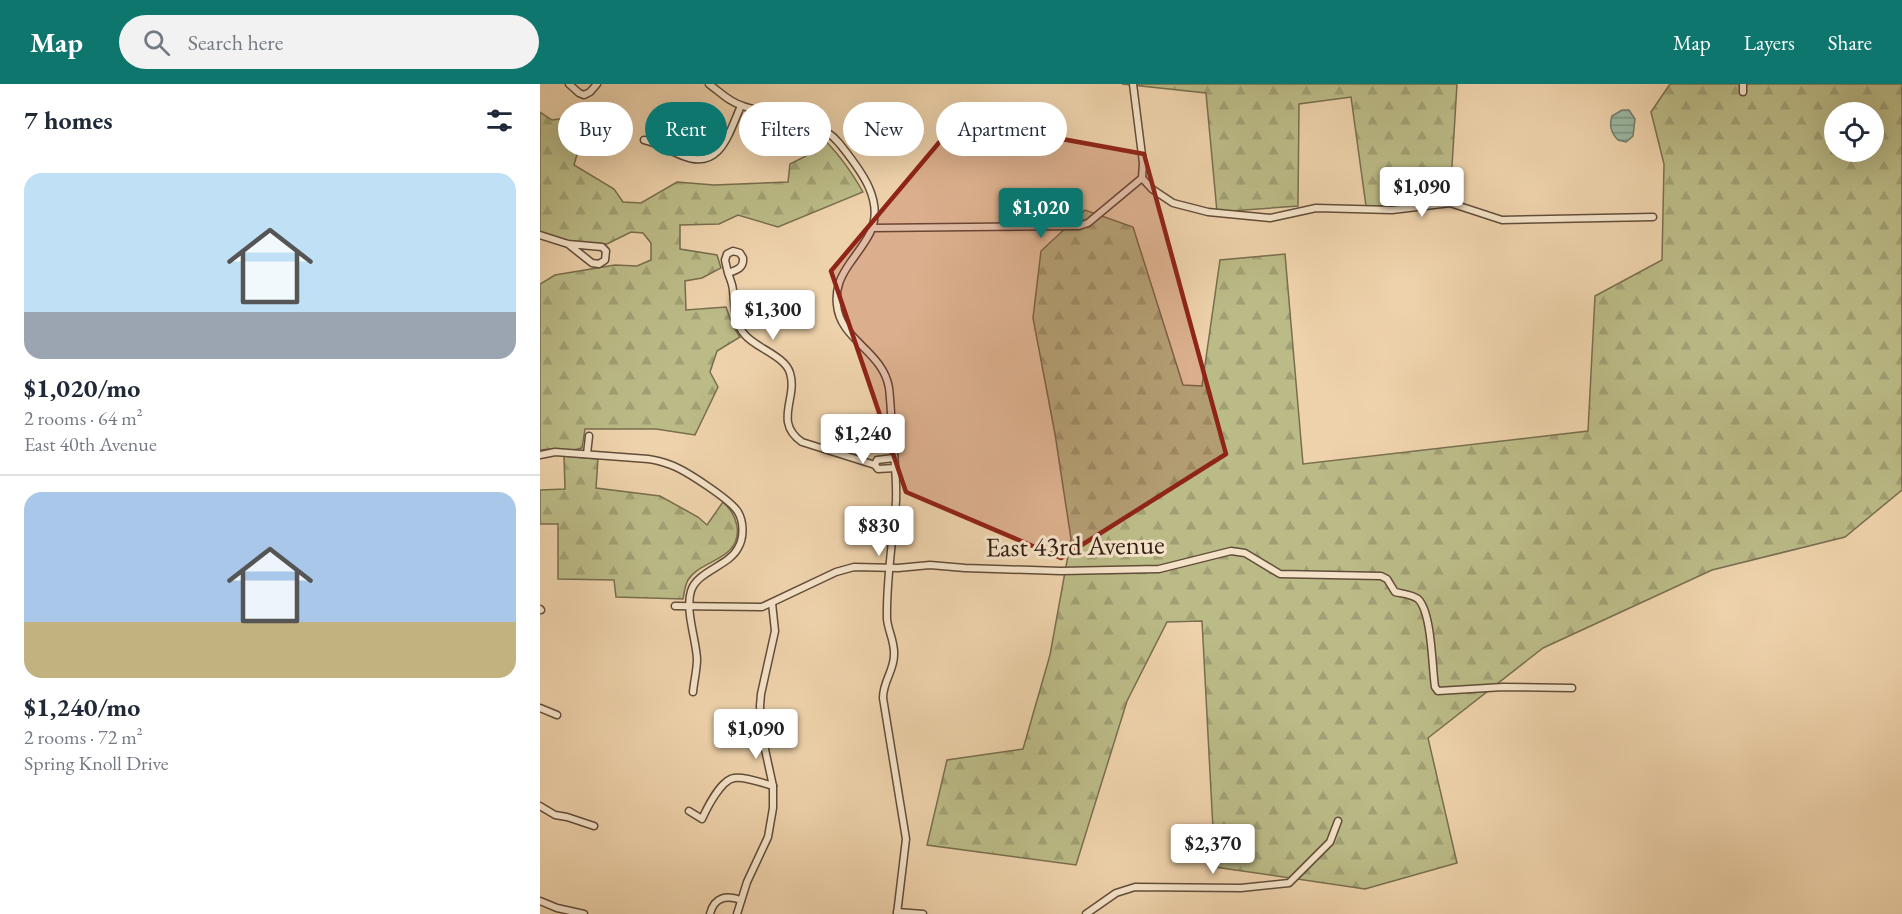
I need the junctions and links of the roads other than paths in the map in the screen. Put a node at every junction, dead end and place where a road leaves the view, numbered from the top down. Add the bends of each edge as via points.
1 (569, 84) edge
2 (597, 84) edge
3 (709, 84) edge
4 (1133, 84) edge
5 (1743, 84) edge
6 (1743, 92) dead end
7 (739, 105) edge
8 (739, 111) edge
9 (831, 137) edge
10 (644, 140) dead end
11 (1142, 178) junction
12 (1135, 185) junction
13 (1149, 185) junction
14 (1653, 218) dead end
15 (872, 228) junction
16 (540, 235) edge
17 (568, 244) junction
18 (728, 273) dead end
19 (589, 436) dead end
20 (587, 454) junction
21 (540, 455) edge
22 (894, 458) junction
23 (875, 465) junction
24 (895, 468) junction
25 (890, 568) junction
26 (772, 603) junction
27 (675, 606) dead end
28 (690, 606) junction
29 (685, 634) dead end
30 (694, 634) junction
31 (1572, 688) dead end
32 (693, 692) dead end
33 (540, 708) edge
34 (557, 714) dead end
35 (773, 786) junction
36 (540, 806) edge
37 (689, 811) dead end
38 (1338, 821) dead end
39 (594, 826) dead end
40 (741, 900) junction
41 (540, 901) edge
42 (897, 913) edge
43 (584, 914) edge
44 (710, 914) edge
45 (737, 914) edge
46 (923, 914) edge
47 (1086, 914) edge

1 - 2 street via 584,95
3 - 7 street
4 - 11 street
5 - 6 street
8 - 10 street via 723,147 707,158 686,157
9 - 15 street via 873,194
11 - 12 street
11 - 13 street
12 - 13 street
12 - 15 street via 1079,226
13 - 14 street via 1173,203 1192,209 1257,218 1316,208 1392,210 1445,203 1502,220
15 - 22 street via 838,285 837,308 845,328 872,354 885,375
16 - 17 street
17 - 17 street via 602,247 605,260 592,263
18 - 23 street via 741,328 752,341 783,362 791,374 788,417 795,438
19 - 20 street
20 - 21 street
20 - 28 street via 668,463 736,510 742,526 738,548 695,583
22 - 23 street via 877,460
22 - 24 street
23 - 24 street via 877,469
24 - 25 street
25 - 26 street, East 43rd Avenue via 845,568
25 - 31 street, East 43rd Avenue via 934,565 1061,571 1159,569 1237,551 1280,574 1381,576 1395,592 1421,603 1429,626 1438,691
25 - 42 street via 887,619 894,655 883,698 906,842
26 - 28 street, East 43rd Avenue via 754,608
26 - 35 street via 775,631 760,706 761,731
27 - 28 street, East 43rd Avenue
28 - 30 street
29 - 30 street
30 - 32 street via 697,664
33 - 34 street
35 - 37 street via 731,778 713,797 702,819
35 - 40 street via 769,831
36 - 39 street via 555,815
38 - 47 street via 1330,842 1289,883 1242,888 1135,887 1116,893
40 - 44 street via 720,898
40 - 45 street
41 - 43 street
42 - 46 street

